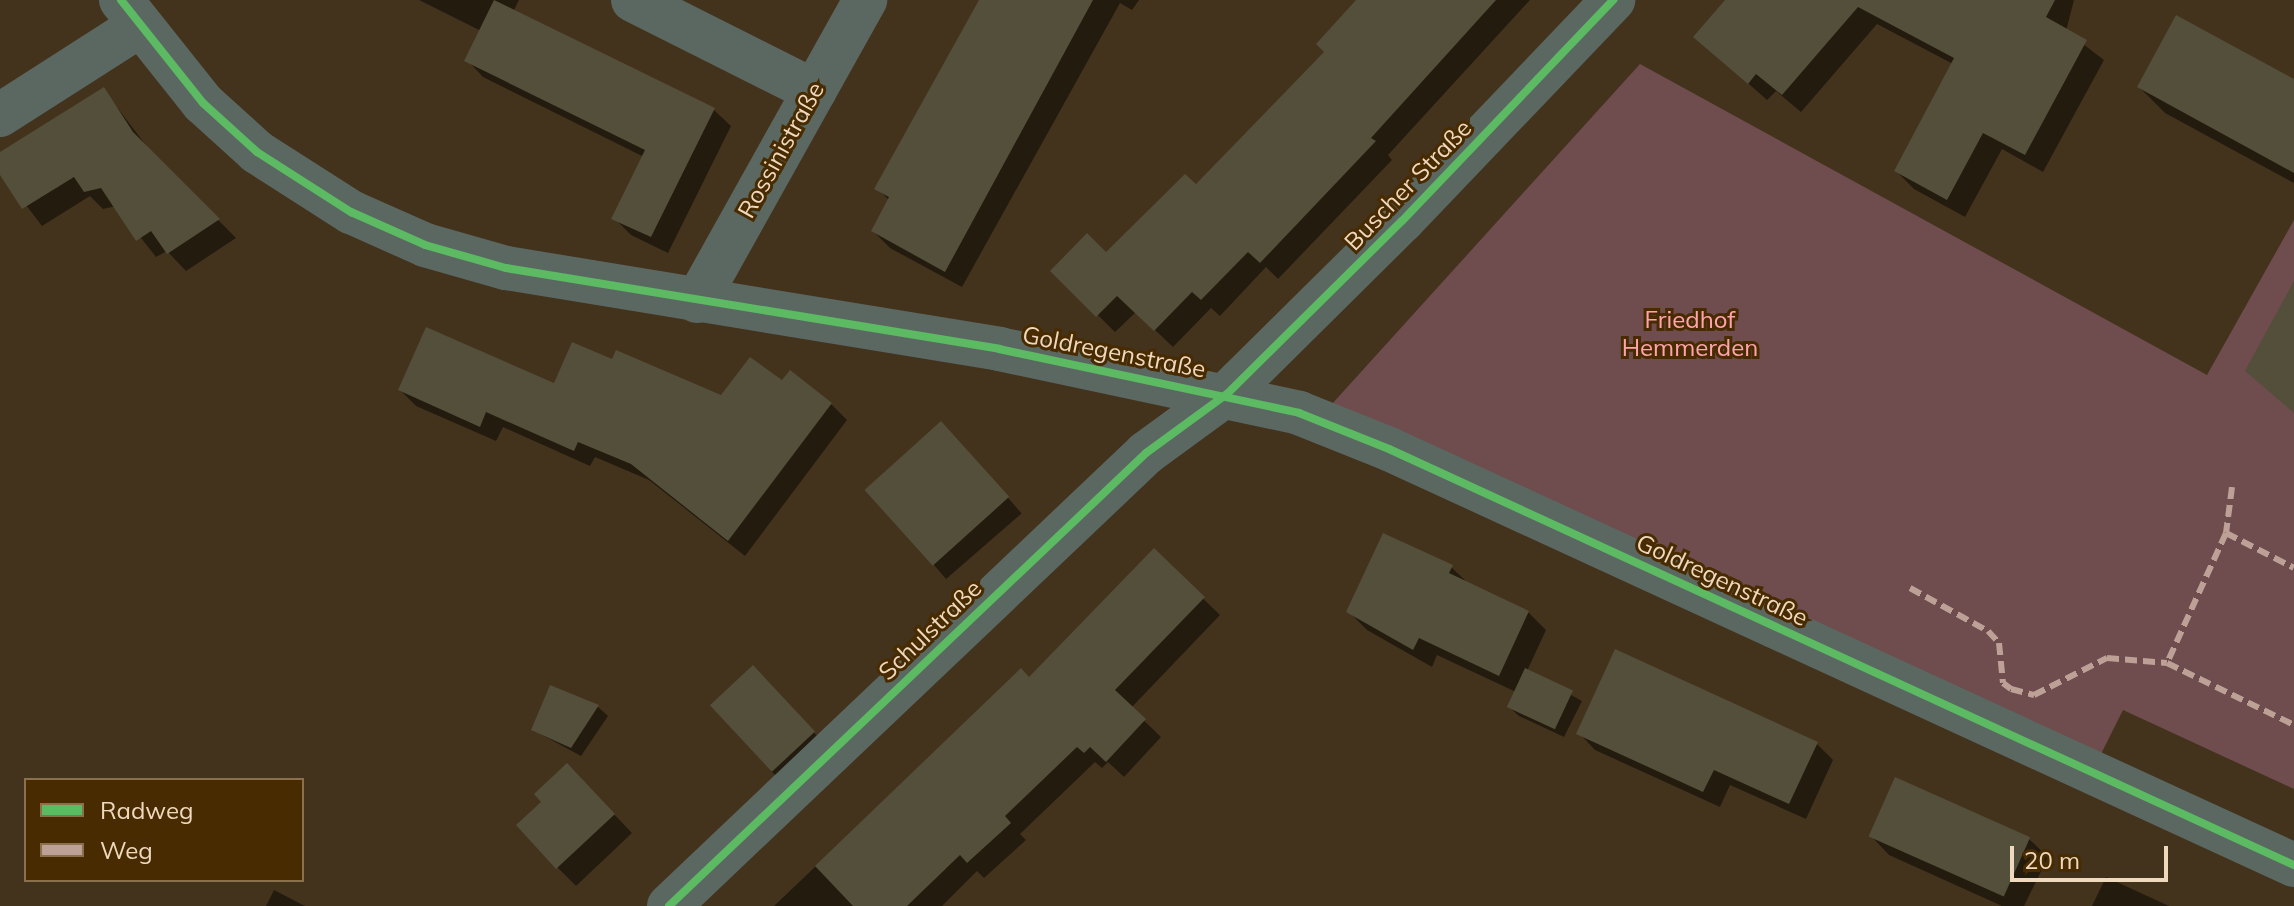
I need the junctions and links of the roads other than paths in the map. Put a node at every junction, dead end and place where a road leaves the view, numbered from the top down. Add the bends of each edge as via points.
1 (633, 0) edge
2 (865, 0) edge
3 (1613, 0) edge
4 (130, 13) edge
5 (814, 91) junction
6 (0, 115) edge
7 (697, 301) junction
8 (1227, 394) junction
9 (2294, 865) edge
10 (669, 906) edge

1 - 5 street
2 - 5 street, Rossinistraße
3 - 8 street, Buscher Straße
4 - 6 street
4 - 7 street, Goldregenstraße via 229,129 287,174 351,212 425,245 506,268
5 - 7 street, Rossinistraße
7 - 8 street, Goldregenstraße via 999,349
8 - 9 street, Goldregenstraße via 1299,413 1389,449
8 - 10 street, Schulstraße via 1146,453

